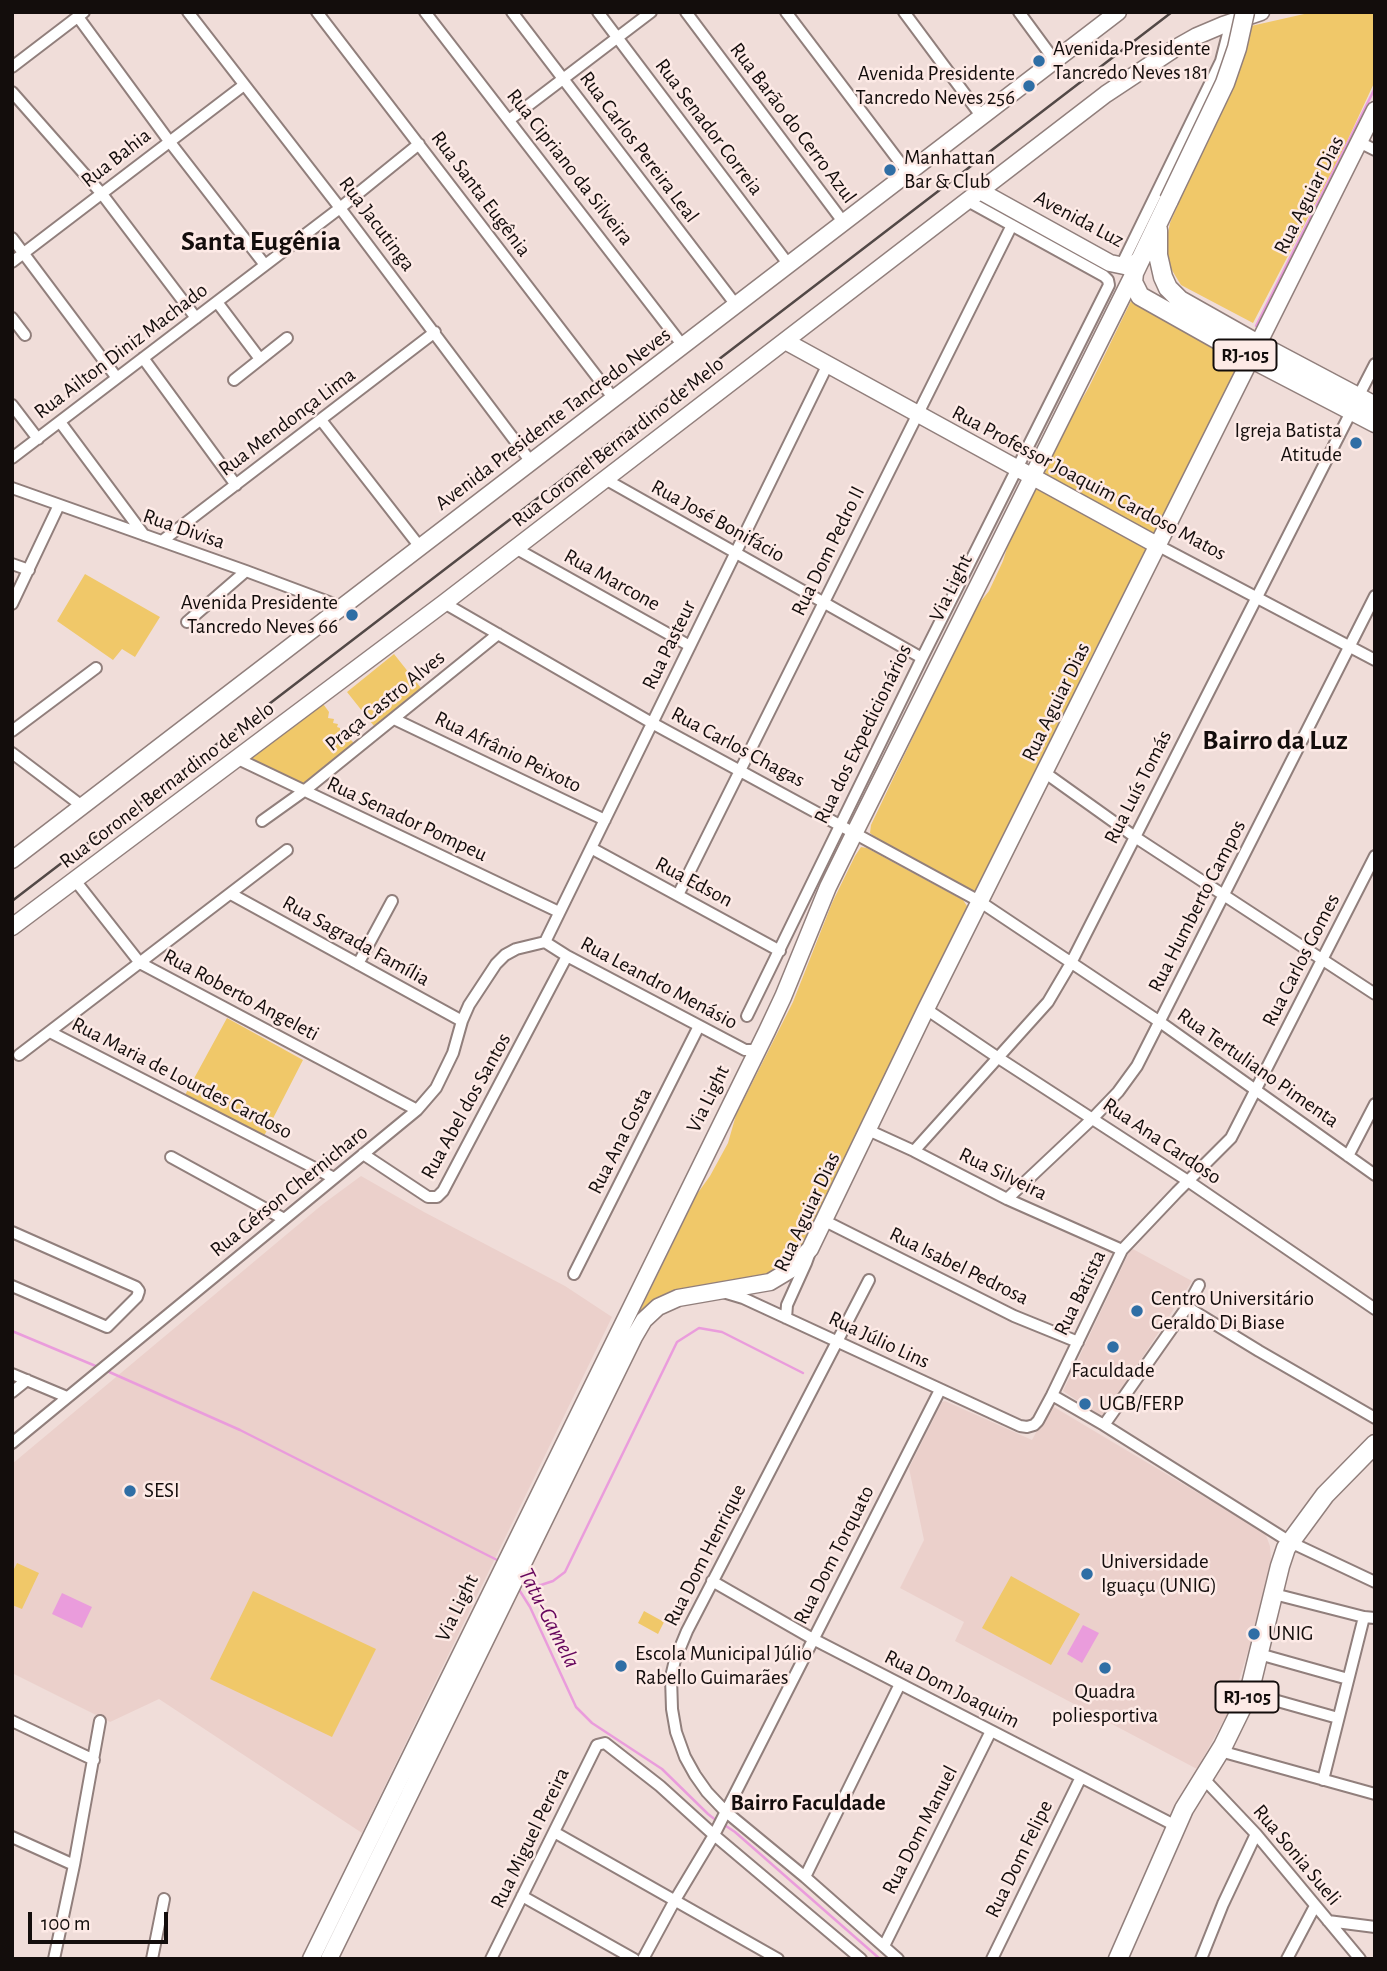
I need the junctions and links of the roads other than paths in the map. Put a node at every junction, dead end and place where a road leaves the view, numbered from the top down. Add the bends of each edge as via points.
1 (188, 12) edge
2 (317, 12) edge
3 (425, 12) edge
4 (512, 12) edge
5 (598, 12) edge
6 (651, 12) edge
7 (686, 12) edge
8 (786, 12) edge
9 (904, 12) edge
10 (1019, 12) edge
11 (1118, 12) edge
12 (1262, 12) edge
13 (81, 15) edge
14 (1238, 17) edge
15 (617, 38) junction
16 (1055, 61) junction
17 (12, 67) edge
18 (564, 79) junction
19 (244, 85) junction
20 (12, 92) edge
21 (1374, 112) edge
22 (982, 117) junction
23 (509, 120) junction
24 (169, 141) junction
25 (1359, 142) junction
26 (419, 144) junction
27 (1375, 150) edge
28 (908, 173) junction
29 (102, 194) junction
30 (974, 196) junction
31 (340, 208) junction
32 (1160, 219) junction
33 (844, 223) junction
34 (1012, 225) junction
35 (12, 238) edge
36 (24, 253) junction
37 (12, 262) edge
38 (265, 265) junction
39 (789, 265) junction
40 (1132, 266) junction
41 (1110, 282) joint
42 (217, 302) junction
43 (736, 305) junction
44 (12, 318) edge
45 (196, 318) junction
46 (435, 332) junction
47 (25, 335) dead end
48 (287, 338) dead end
49 (785, 341) junction
50 (683, 346) junction
51 (1255, 351) junction
52 (143, 358) junction
53 (260, 359) junction
54 (828, 364) junction
55 (1375, 364) edge
56 (117, 378) junction
57 (234, 380) dead end
58 (614, 399) junction
59 (1355, 403) junction
60 (12, 405) edge
61 (1375, 406) edge
62 (918, 414) junction
63 (320, 420) junction
64 (60, 422) junction
65 (1375, 423) edge
66 (38, 439) junction
67 (12, 458) edge
68 (531, 462) junction
69 (1017, 468) junction
70 (1032, 476) junction
71 (605, 479) junction
72 (236, 485) junction
73 (12, 488) edge
74 (59, 505) junction
75 (144, 535) junction
76 (162, 541) junction
77 (1157, 545) junction
78 (420, 547) junction
79 (515, 548) junction
80 (735, 553) junction
81 (12, 564) edge
82 (29, 570) junction
83 (246, 571) junction
84 (1375, 596) edge
85 (1257, 597) junction
86 (824, 602) junction
87 (444, 603) junction
88 (12, 604) edge
89 (342, 607) junction
90 (187, 622) dead end
91 (498, 634) junction
92 (690, 646) junction
93 (1349, 646) junction
94 (922, 658) junction
95 (1375, 660) edge
96 (96, 668) dead end
97 (394, 719) junction
98 (652, 723) junction
99 (12, 731) edge
100 (12, 753) edge
101 (238, 759) junction
102 (740, 771) junction
103 (1044, 772) junction
104 (304, 792) junction
105 (82, 806) junction
106 (605, 820) junction
107 (262, 821) dead end
108 (840, 824) junction
109 (855, 832) junction
110 (1135, 837) junction
111 (590, 848) junction
112 (287, 850) dead end
113 (1375, 856) edge
114 (12, 860) edge
115 (74, 880) junction
116 (231, 894) junction
117 (678, 895) junction
118 (1224, 896) junction
119 (392, 901) dead end
120 (979, 901) junction
121 (559, 912) junction
122 (12, 927) edge
123 (545, 942) junction
124 (780, 951) junction
125 (567, 956) junction
126 (1323, 960) junction
127 (1071, 962) junction
128 (140, 963) junction
129 (358, 964) junction
130 (1375, 994) edge
131 (926, 1009) junction
132 (747, 1016) dead end
133 (463, 1021) junction
134 (1160, 1022) junction
135 (699, 1026) junction
136 (50, 1032) junction
137 (757, 1050) junction
138 (19, 1055) dead end
139 (997, 1057) junction
140 (1257, 1091) junction
141 (1375, 1104) edge
142 (417, 1110) junction
143 (1093, 1118) junction
144 (869, 1130) junction
145 (915, 1151) junction
146 (363, 1154) junction
147 (1348, 1156) junction
148 (171, 1157) dead end
149 (1375, 1175) edge
150 (334, 1178) junction
151 (1188, 1181) junction
152 (1007, 1199) junction
153 (284, 1219) junction
154 (825, 1221) junction
155 (12, 1232) edge
156 (810, 1249) junction
157 (1122, 1250) junction
158 (575, 1275) dead end
159 (869, 1280) dead end
160 (1199, 1285) dead end
161 (12, 1286) edge
162 (721, 1291) junction
163 (1187, 1307) junction
164 (1375, 1309) edge
165 (786, 1318) junction
166 (837, 1342) junction
167 (1078, 1342) junction
168 (12, 1374) edge
169 (27, 1380) junction
170 (940, 1390) junction
171 (12, 1392) edge
172 (1052, 1395) junction
173 (68, 1397) junction
174 (1375, 1418) edge
175 (1104, 1425) junction
176 (1020, 1426) joint
177 (12, 1443) edge
178 (1375, 1444) edge
179 (1290, 1542) junction
180 (712, 1581) junction
181 (1375, 1582) edge
182 (1274, 1594) junction
183 (1369, 1618) edge
184 (813, 1639) junction
185 (1259, 1654) junction
186 (1348, 1679) junction
187 (900, 1684) junction
188 (1249, 1693) junction
189 (1338, 1718) junction
190 (12, 1721) edge
191 (100, 1721) dead end
192 (991, 1731) junction
193 (1220, 1751) junction
194 (94, 1760) junction
195 (1080, 1777) junction
196 (1203, 1778) junction
197 (1323, 1780) junction
198 (1375, 1794) edge
199 (724, 1814) junction
200 (1176, 1826) junction
201 (716, 1831) junction
202 (554, 1832) junction
203 (1256, 1834) junction
204 (12, 1836) edge
205 (74, 1865) junction
206 (805, 1877) junction
207 (522, 1896) junction
208 (164, 1899) dead end
209 (675, 1899) junction
210 (1315, 1906) junction
211 (1328, 1921) junction
212 (1375, 1927) edge
213 (884, 1946) junction
214 (54, 1958) edge
215 (492, 1958) edge
216 (66, 1959) edge
217 (152, 1959) edge
218 (311, 1959) edge
219 (328, 1959) edge
220 (634, 1959) edge
221 (643, 1959) edge
222 (778, 1959) edge
223 (861, 1959) edge
224 (898, 1959) edge
225 (992, 1959) edge
226 (1118, 1959) edge
227 (1201, 1959) edge
228 (1287, 1959) edge
229 (1360, 1959) edge

1 - 19 street, Rua Jacutinga
2 - 26 street, Rua Santa Eugênia
3 - 23 street, Rua Cipriano da Silveira
4 - 18 street, Rua Carlos Pereira Leal
5 - 15 street, Rua Senador Correia
6 - 15 street
7 - 33 street, Rua Barão do Cerro Azul
8 - 28 street
9 - 22 street
10 - 16 street
11 - 16 main road, Avenida Presidente Tancredo Neves
12 - 14 main road, Rua Coronel Bernardino de Melo
13 - 17 street
13 - 24 street
14 - 30 main road, Rua Coronel Bernardino de Melo via 1185,42 1106,94
14 - 32 main road, RJ-105, bridge via 1237,48 1225,83
14 - 40 street
15 - 18 street
15 - 39 street, Rua Senador Correia
16 - 22 main road, Avenida Presidente Tancredo Neves
18 - 23 street
18 - 43 street, Rua Carlos Pereira Leal
19 - 24 street, Rua Bahia
19 - 31 street, Rua Jacutinga
20 - 29 street
21 - 25 main road, Rua Aguiar Dias
22 - 28 main road, Avenida Presidente Tancredo Neves
23 - 50 street, Rua Cipriano da Silveira
24 - 29 street, Rua Bahia
24 - 38 street
25 - 27 street
25 - 51 main road, Rua Aguiar Dias
26 - 31 street, Rua Ailton Diniz Machado
26 - 58 street, Rua Santa Eugênia
28 - 33 main road, Avenida Presidente Tancredo Neves
29 - 36 street, Rua Bahia
29 - 45 street
30 - 34 street, Avenida Luz
30 - 40 main road, Avenida Luz via 1110,263
30 - 49 main road, Rua Coronel Bernardino de Melo
31 - 38 street, Rua Ailton Diniz Machado
31 - 46 street, Rua Jacutinga
32 - 40 main road, Avenida Luz / RJ-105
32 - 51 main road, Avenida Luz / RJ-105 via 1158,255 1168,288
33 - 39 main road, Avenida Presidente Tancredo Neves
34 - 41 street, Avenida Luz
34 - 62 street, Rua Dom Pedro II
35 - 36 street
36 - 37 street, Rua Bahia
36 - 56 street
38 - 42 street, Rua Ailton Diniz Machado
39 - 43 main road, Avenida Presidente Tancredo Neves
40 - 51 main road, Avenida Luz / RJ-105 via 1134,285 1142,298
40 - 70 main road, Via Light
41 - 69 street, Rua dos Expedicionários
42 - 45 street, Rua Ailton Diniz Machado
42 - 53 street
43 - 50 main road, Avenida Presidente Tancredo Neves
44 - 47 street
45 - 52 street, Rua Ailton Diniz Machado
46 - 63 street, Rua Mendonça Lima
46 - 68 street, Rua Jacutinga
48 - 53 street
49 - 54 main road, Rua Professor Joaquim Cardoso Matos
49 - 71 main road, Rua Coronel Bernardino de Melo
50 - 58 main road, Avenida Presidente Tancredo Neves
51 - 59 main road, Avenida Luz / RJ-105
51 - 77 main road, Rua Aguiar Dias
52 - 56 street, Rua Ailton Diniz Machado
52 - 72 street
53 - 57 street
54 - 62 main road, Rua Professor Joaquim Cardoso Matos
54 - 80 street, Rua Pasteur
55 - 59 street, Rua Luís Tomás
56 - 64 street, Rua Ailton Diniz Machado
58 - 68 main road, Avenida Presidente Tancredo Neves
59 - 61 main road, Avenida Luz / RJ-105
59 - 65 main road, Avenida Luz / RJ-105
59 - 85 street, Rua Luís Tomás
60 - 66 street
62 - 69 main road, Rua Professor Joaquim Cardoso Matos
62 - 86 street, Rua Dom Pedro II
63 - 72 street, Rua Mendonça Lima
63 - 78 street
64 - 66 street, Rua Ailton Diniz Machado
64 - 75 street
66 - 67 street, Rua Ailton Diniz Machado
68 - 78 main road, Avenida Presidente Tancredo Neves
69 - 70 main road, Rua Professor Joaquim Cardoso Matos
69 - 94 street, Rua dos Expedicionários
70 - 77 main road, Rua Professor Joaquim Cardoso Matos
70 - 109 main road, Via Light
71 - 79 main road, Rua Coronel Bernardino de Melo
71 - 80 street, Rua José Bonifácio
72 - 76 street, Rua Mendonça Lima
73 - 74 street, Rua Divisa
74 - 75 street, Rua Divisa
74 - 82 street
75 - 76 street, Rua Divisa
76 - 83 street, Rua Divisa
77 - 85 street, Rua Professor Joaquim Cardoso Matos
77 - 103 main road, Rua Aguiar Dias
78 - 89 main road, Avenida Presidente Tancredo Neves
79 - 87 main road, Rua Coronel Bernardino de Melo
79 - 92 street, Rua Marcone
80 - 86 street, Rua José Bonifácio
80 - 92 street, Rua Pasteur
81 - 82 street
82 - 88 street
83 - 89 street, Rua Divisa
83 - 90 street
84 - 93 street, Rua Humberto Campos
85 - 93 street, Rua Professor Joaquim Cardoso Matos
85 - 110 street, Rua Luís Tomás
86 - 94 street, Rua José Bonifácio
86 - 102 street, Rua Dom Pedro II
87 - 91 street, Rua Carlos Chagas
87 - 101 main road, Rua Coronel Bernardino de Melo
89 - 105 main road, Avenida Presidente Tancredo Neves
91 - 97 street, Praça Castro Alves
91 - 98 street, Rua Carlos Chagas
92 - 98 street, Rua Pasteur
93 - 95 street, Rua Professor Joaquim Cardoso Matos
93 - 118 street, Rua Humberto Campos
94 - 108 street, Rua dos Expedicionários
96 - 99 street
97 - 104 street, Praça Castro Alves
97 - 106 street, Rua Afrânio Peixoto
98 - 102 street, Rua Carlos Chagas
98 - 106 street, Rua Pasteur
100 - 105 street
101 - 104 street, Rua Senador Pompeu
101 - 115 main road, Rua Coronel Bernardino de Melo
102 - 108 street, Rua Carlos Chagas
102 - 117 street, Rua Dom Pedro II
103 - 110 street
103 - 120 main road, Rua Aguiar Dias
104 - 107 street, Praça Castro Alves
104 - 121 street, Rua Senador Pompeu
105 - 114 main road, Avenida Presidente Tancredo Neves
106 - 111 street, Rua Pasteur
108 - 109 street, Rua Carlos Chagas
108 - 124 street, Rua dos Expedicionários
109 - 120 street, Rua Carlos Chagas
109 - 137 main road, Via Light
110 - 118 street
110 - 127 street, Rua Luís Tomás
111 - 117 street, Rua Edson
111 - 121 street, Rua Pasteur
112 - 116 street
113 - 126 street, Rua Carlos Gomes
115 - 122 main road, Rua Coronel Bernardino de Melo
115 - 128 street, Rua Roberto Angeleti
116 - 128 street
116 - 129 street, Rua Sagrada Família
117 - 124 street, Rua Edson
118 - 126 street
118 - 134 street, Rua Humberto Campos
119 - 129 street
120 - 127 street, Rua Tertuliano Pimenta
120 - 131 main road, Rua Aguiar Dias
121 - 123 street, Rua Pasteur
123 - 125 street, Rua Leandro Menásio
123 - 133 street, Rua Gérson Chernicharo via 505,955 487,975
124 - 132 street, Rua dos Expedicionários
125 - 135 street, Rua Leandro Menásio
125 - 146 street, Rua Abel dos Santos via 437,1197 428,1197
126 - 130 street
126 - 140 street, Rua Carlos Gomes
127 - 134 street, Rua Tertuliano Pimenta
127 - 139 street, Rua Luís Tomás via 1048,1002
128 - 136 street
128 - 142 street, Rua Roberto Angeleti
129 - 133 street, Rua Sagrada Família
131 - 139 street, Rua Ana Cardoso
131 - 144 main road, Rua Aguiar Dias
133 - 142 street, Rua Gérson Chernicharo via 436,1088
134 - 140 street, Rua Tertuliano Pimenta
134 - 143 street, Rua Humberto Campos via 1137,1066
135 - 137 street, Rua Leandro Menásio via 745,1050
135 - 158 street, Rua Ana Costa
136 - 138 street
136 - 150 street, Rua Maria de Lourdes Cardoso
137 - 218 main road, Via Light
139 - 143 street, Rua Ana Cardoso
139 - 145 street, Rua Luís Tomás
140 - 147 street, Rua Tertuliano Pimenta
140 - 151 street, Rua Carlos Gomes via 1231,1138
141 - 147 street
142 - 146 street, Rua Gérson Chernicharo
143 - 151 street, Rua Ana Cardoso
143 - 152 street, Rua Humberto Campos
144 - 145 street, Rua Silveira
144 - 154 main road, Rua Aguiar Dias
145 - 152 street, Rua Silveira
146 - 150 street, Rua Gérson Chernicharo
147 - 149 street, Rua Tertuliano Pimenta
148 - 153 street
150 - 153 street, Rua Gérson Chernicharo
151 - 157 street, Rua Batista
151 - 164 street, Rua Ana Cardoso
152 - 157 street, Rua Silveira
153 - 173 street, Rua Gérson Chernicharo
154 - 156 main road, Rua Aguiar Dias
154 - 167 street, Rua Isabel Pedrosa via 1014,1316
155 - 161 street via 139,1291 107,1327
156 - 162 main road, Via Light via 771,1282
156 - 165 street, Rua Aguiar Dias
157 - 167 street, Rua Batista
159 - 166 street, Rua Dom Henrique
160 - 163 street
162 - 165 street, Rua Júlio Lins
162 - 219 main road, Via Light via 671,1300 643,1321
163 - 174 street
163 - 175 street
165 - 166 street, Rua Júlio Lins
166 - 170 street, Rua Júlio Lins
166 - 180 street, Rua Dom Henrique
167 - 172 street, Rua Batista
168 - 169 street
169 - 171 street
169 - 173 street
170 - 176 street, Rua Júlio Lins
170 - 184 street, Rua Dom Torquato
172 - 175 street
172 - 176 street, Rua Batista via 1038,1421
173 - 177 street, Rua Gérson Chernicharo
175 - 179 street
178 - 179 main road, RJ-105 via 1325,1495
179 - 181 street
179 - 182 main road, RJ-105
180 - 184 street, Rua Dom Joaquim
180 - 199 street, Rua Dom Henrique via 675,1660 672,1709 690,1766
182 - 183 street
182 - 185 main road, RJ-105
183 - 186 street
184 - 187 street, Rua Dom Joaquim
184 - 199 street, Rua Dom Torquato
185 - 186 street
185 - 188 main road, RJ-105
186 - 189 street
187 - 192 street, Rua Dom Joaquim
187 - 206 street
188 - 189 street
188 - 193 main road, RJ-105
189 - 197 street
190 - 194 street
191 - 194 street
192 - 195 street, Rua Dom Joaquim
192 - 213 street, Rua Dom Manuel
193 - 196 main road, RJ-105
193 - 197 street
194 - 205 street
195 - 200 street, Rua Dom Joaquim
195 - 225 street, Rua Dom Felipe
196 - 200 main road, RJ-105
196 - 203 street, Rua Sonia Sueli
197 - 198 street
199 - 201 street, Rua Dom Torquato
199 - 206 street, Rua Dom Henrique
200 - 226 main road, RJ-105
201 - 202 street, Rua Miguel Pereira via 605,1743 597,1745
201 - 209 street, Rua Dom Torquato
201 - 223 street
202 - 207 street, Rua Miguel Pereira
202 - 209 street
203 - 210 street, Rua Sonia Sueli
203 - 227 street
204 - 205 street
205 - 214 street
206 - 213 street, Rua Dom Henrique
207 - 215 street, Rua Miguel Pereira
207 - 220 street
208 - 217 street
209 - 221 street, Rua Dom Torquato
209 - 222 street
210 - 211 street, Rua Sonia Sueli
210 - 228 street
211 - 212 street
211 - 229 street, Rua Sonia Sueli
213 - 224 street, Rua Dom Henrique
214 - 216 street

